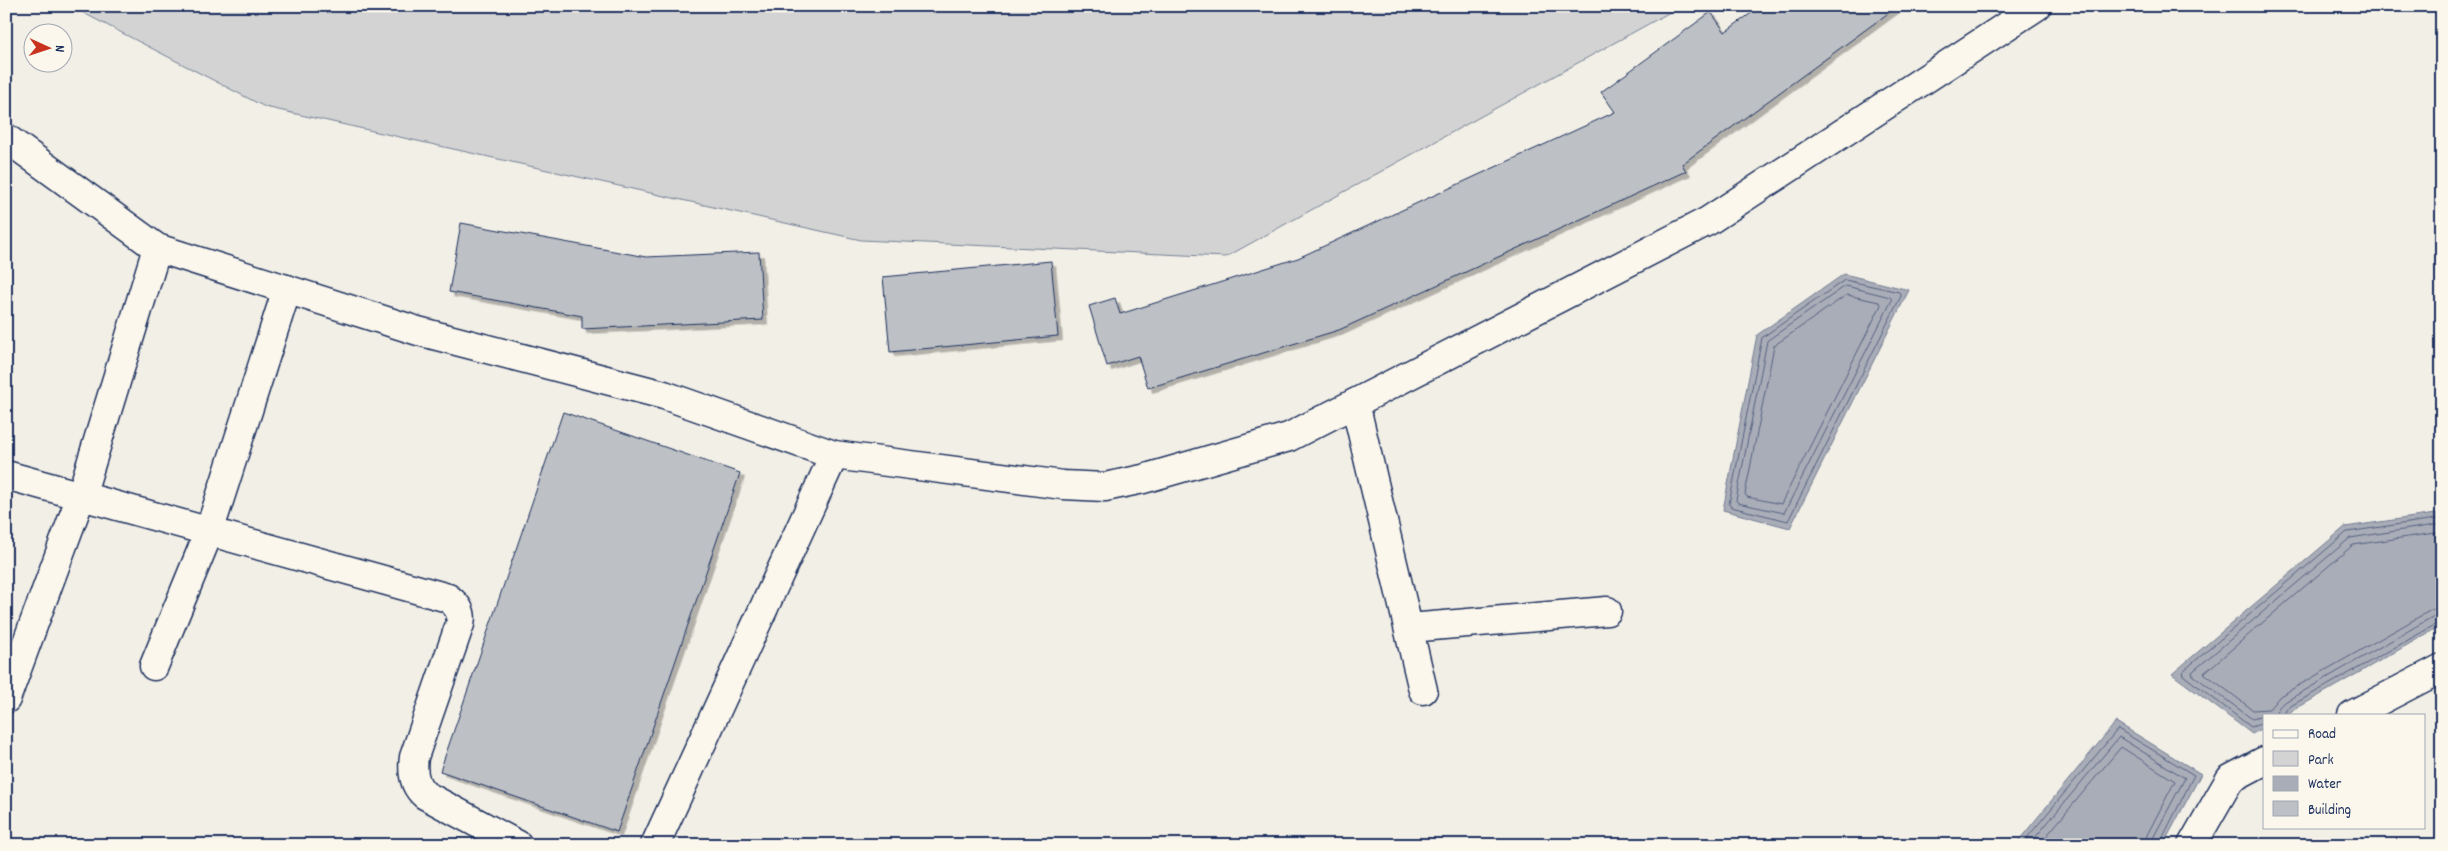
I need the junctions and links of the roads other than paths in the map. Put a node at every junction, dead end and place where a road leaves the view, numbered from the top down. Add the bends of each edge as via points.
1 (2036, 6) edge
2 (6, 138) edge
3 (157, 248) junction
4 (287, 290) junction
5 (1355, 403) junction
6 (834, 455) junction
7 (6, 475) edge
8 (81, 496) junction
9 (209, 532) junction
10 (1606, 612) dead end
11 (1409, 628) junction
12 (154, 666) dead end
13 (2442, 668) edge
14 (1423, 690) dead end
15 (6, 698) edge
16 (2354, 714) edge
17 (2263, 761) edge
18 (518, 845) edge
19 (655, 845) edge
20 (2192, 845) edge

1 - 5 street via 1708,221
2 - 3 street
3 - 4 street
3 - 8 street
4 - 6 street via 418,331 664,395
4 - 9 street
5 - 6 street via 1289,437 1105,488
5 - 11 street
6 - 19 street
7 - 8 street
8 - 9 street
8 - 15 street
9 - 12 street
9 - 18 street via 448,598 454,603 461,614 460,624 414,757 414,776 425,795
10 - 11 street
11 - 14 street
13 - 16 street
17 - 20 street via 2230,778

